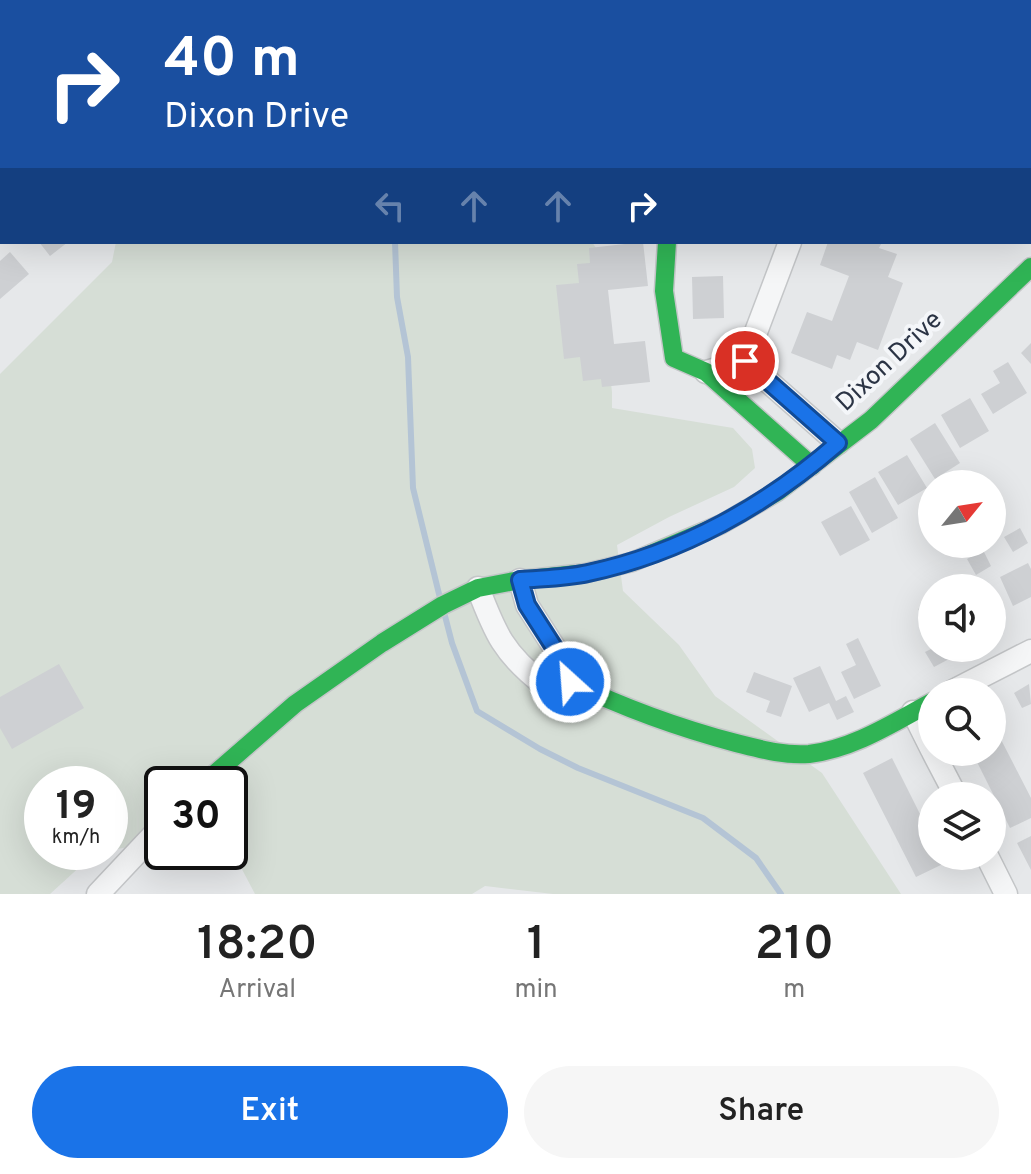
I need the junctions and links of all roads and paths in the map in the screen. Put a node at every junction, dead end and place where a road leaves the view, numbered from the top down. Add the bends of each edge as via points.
1 (667, 244) edge
2 (789, 244) edge
3 (1031, 267) edge
4 (745, 361) junction
5 (706, 372) junction
6 (838, 443) junction
7 (812, 466) junction
8 (520, 580) junction
9 (478, 588) junction
10 (1031, 651) edge
11 (978, 678) edge
12 (570, 682) junction
13 (918, 709) edge
14 (224, 766) edge
15 (144, 845) edge
16 (994, 870) edge
17 (98, 894) edge
18 (1006, 894) edge

1 - 5 street via 664,291 674,358
2 - 4 street
3 - 6 street, Dixon Drive via 871,420
4 - 5 street
4 - 6 street
5 - 7 street
6 - 7 street, Dixon Drive
7 - 8 street, Dixon Drive via 722,524 632,562
8 - 9 street, Dixon Drive
8 - 12 street via 527,605 566,666
9 - 12 street via 495,632 518,665 543,684
9 - 14 street, Dixon Drive via 382,643 295,704
10 - 11 street
12 - 13 street via 619,707 680,728 763,750 808,754 855,741
15 - 17 street
16 - 18 street

